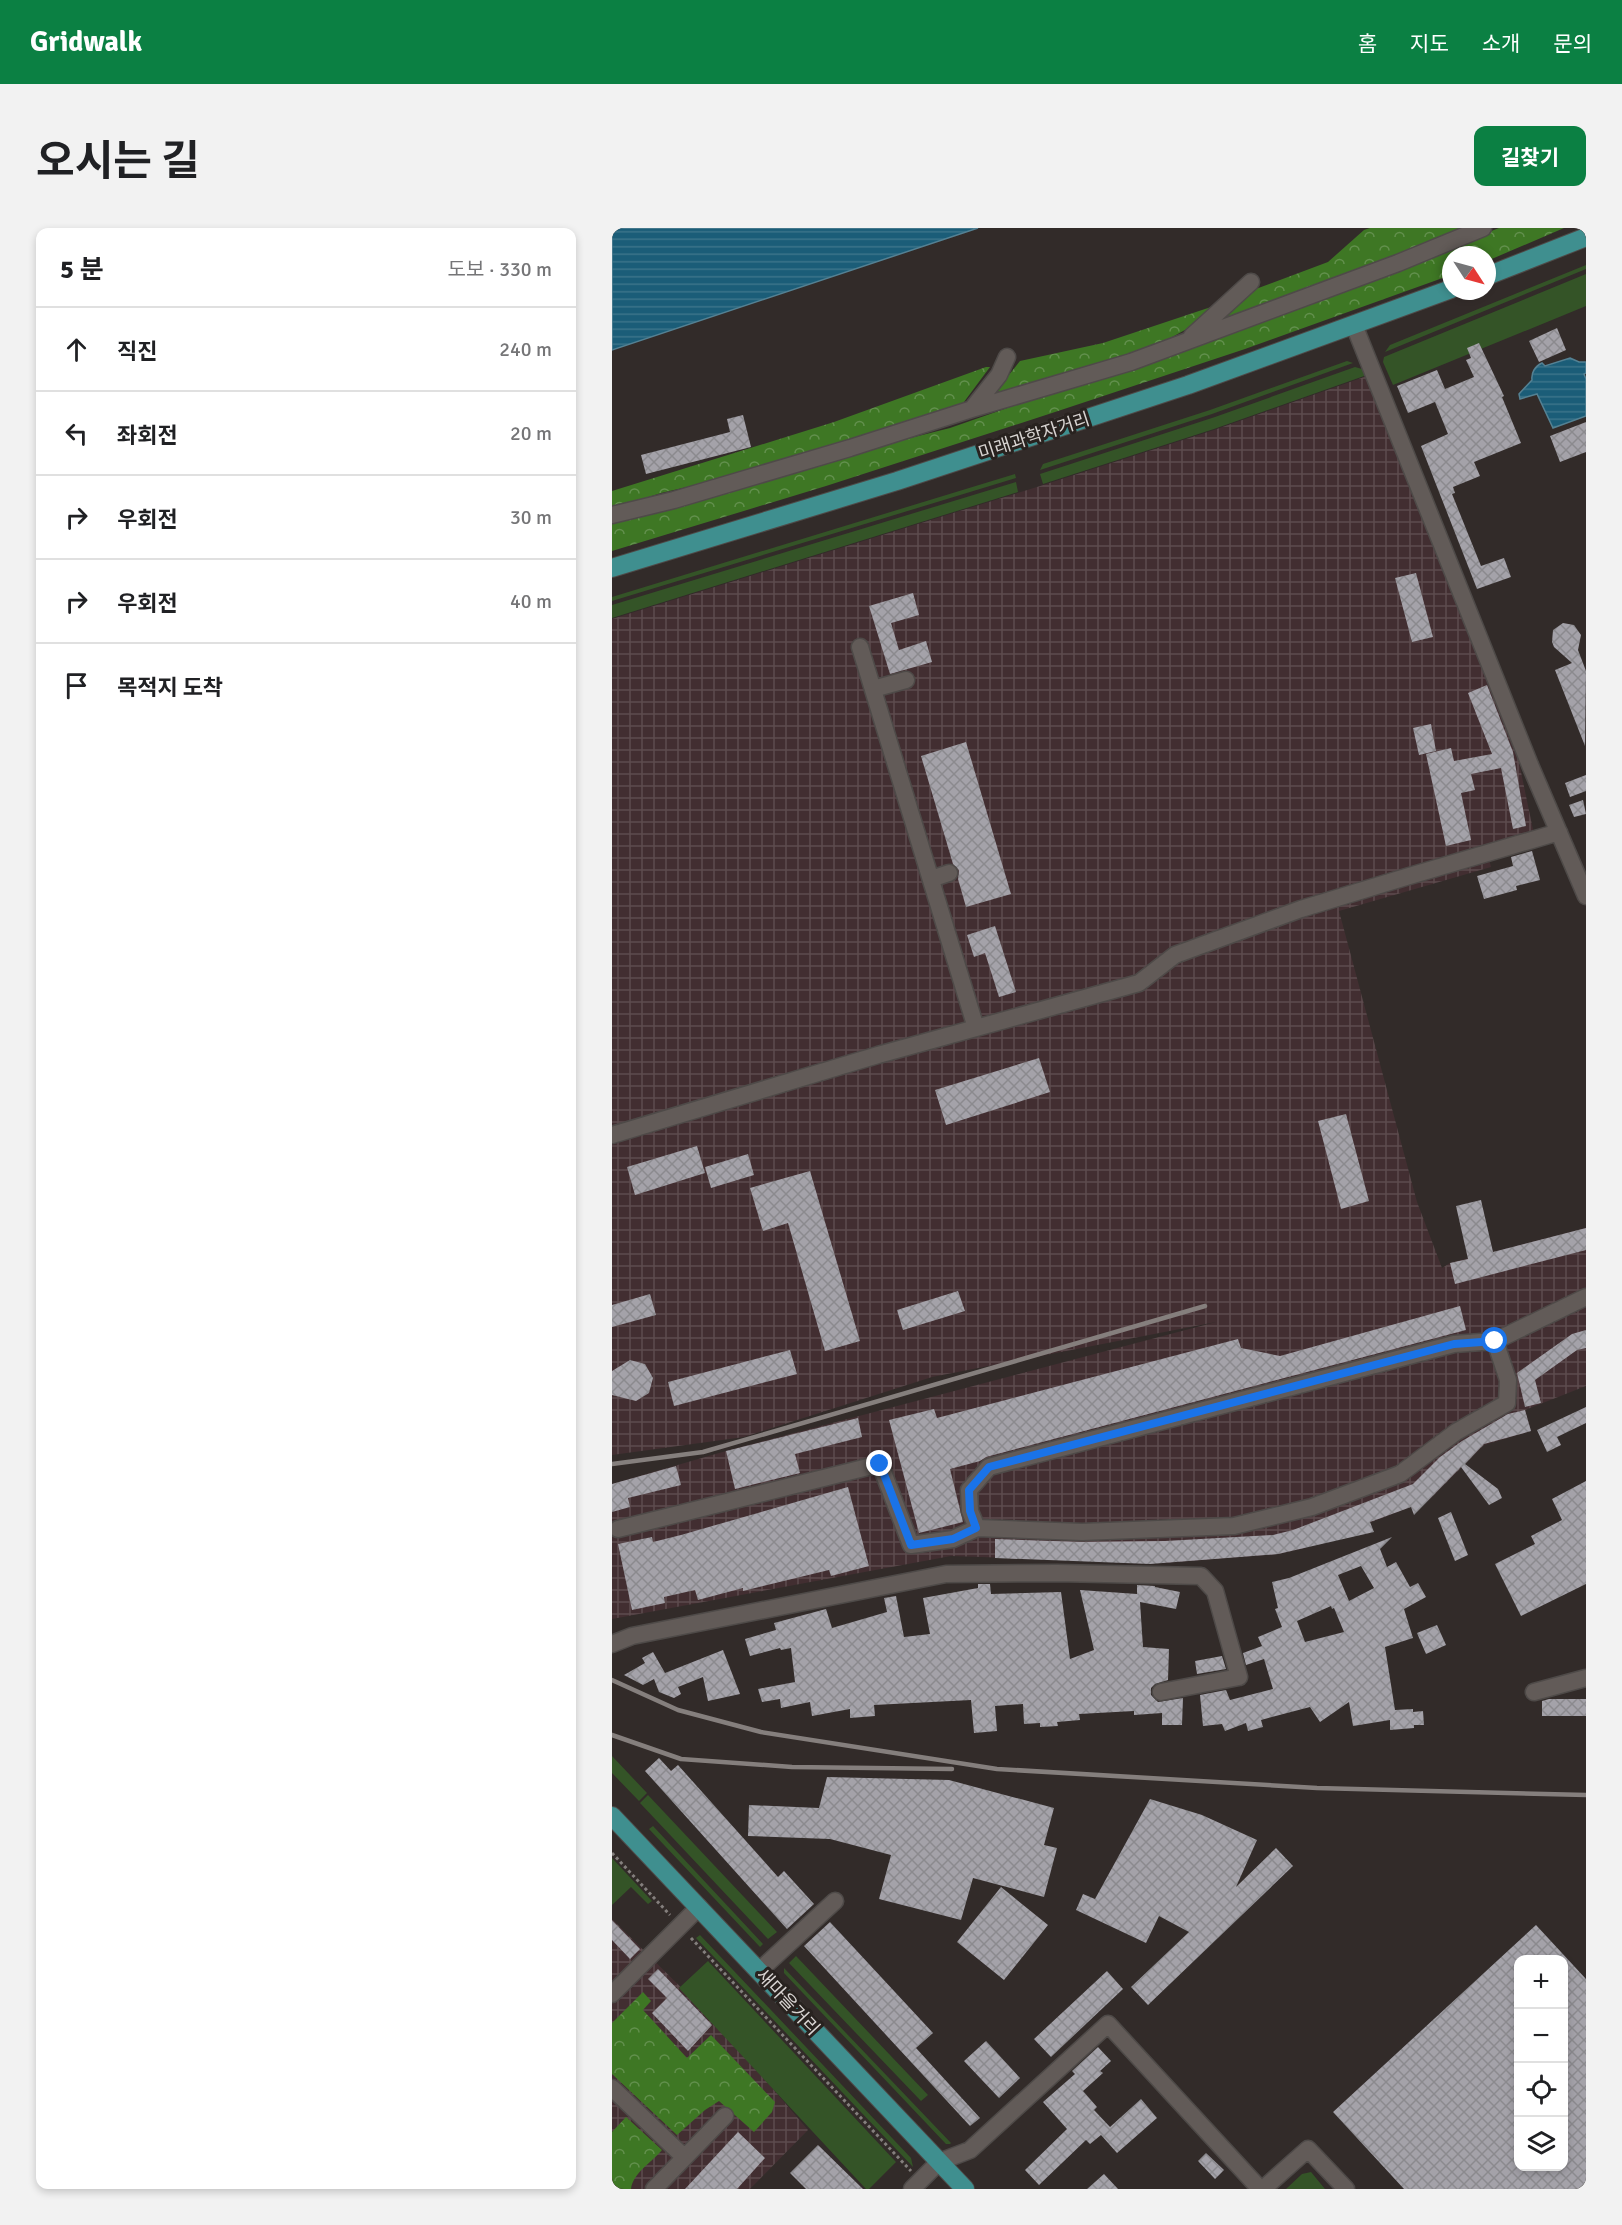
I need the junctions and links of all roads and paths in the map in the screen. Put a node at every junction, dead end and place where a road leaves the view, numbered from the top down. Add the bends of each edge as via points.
1 (1483, 228) edge
2 (1586, 237) edge
3 (1496, 272) edge
4 (1251, 282) dead end
5 (1442, 292) edge
6 (1354, 325) junction
7 (1188, 341) junction
8 (1007, 357) dead end
9 (972, 409) junction
10 (612, 515) edge
11 (612, 568) edge
12 (860, 647) dead end
13 (906, 680) dead end
14 (873, 689) junction
15 (1559, 832) junction
16 (949, 873) dead end
17 (931, 879) junction
18 (1586, 896) edge
19 (975, 1028) junction
20 (612, 1135) edge
21 (1586, 1297) edge
22 (1495, 1341) junction
23 (976, 1528) junction
24 (618, 1529) dead end
25 (612, 1644) edge
26 (1586, 1678) edge
27 (1161, 1692) dead end
28 (1534, 1692) dead end
29 (612, 1816) edge
30 (612, 1853) edge
31 (835, 1901) dead end
32 (699, 1907) junction
33 (680, 1926) junction
34 (759, 1971) junction
35 (612, 1994) edge
36 (612, 2088) edge
37 (725, 2116) dead end
38 (684, 2157) junction
39 (939, 2162) junction
40 (916, 2185) edge
41 (654, 2189) edge
42 (965, 2189) edge
43 (1262, 2189) edge
44 (1346, 2189) edge

1 - 7 street
2 - 3 main road
4 - 7 street
5 - 6 main road, 미래과학자거리
6 - 11 main road, 미래과학자거리 via 1188,385 897,481
6 - 15 street
7 - 9 street
8 - 9 street via 999,375
9 - 10 street via 674,500
12 - 14 street
13 - 14 street
14 - 17 street
15 - 18 street
15 - 19 street via 1301,909 1175,955 1139,983
16 - 17 street
17 - 19 street via 961,954
19 - 20 street
21 - 22 street
22 - 23 street via 1454,1344 989,1467 969,1490
22 - 23 street via 1508,1380 1507,1403 1456,1432 1400,1474 1312,1507 1234,1526 1082,1532
23 - 24 street via 953,1539 911,1545 880,1464
25 - 27 street via 632,1636 946,1574 1201,1576 1215,1591 1239,1677
26 - 28 street
29 - 32 main road, 새마을거리
30 - 33 path
31 - 34 street
32 - 33 street
32 - 34 main road, 새마을거리
33 - 35 street
33 - 40 path
34 - 39 main road, 새마을거리
36 - 38 street
37 - 38 street
38 - 41 street
39 - 40 street
39 - 42 main road, 새마을거리
39 - 43 street via 970,2150 1108,2024
43 - 44 street via 1308,2149

